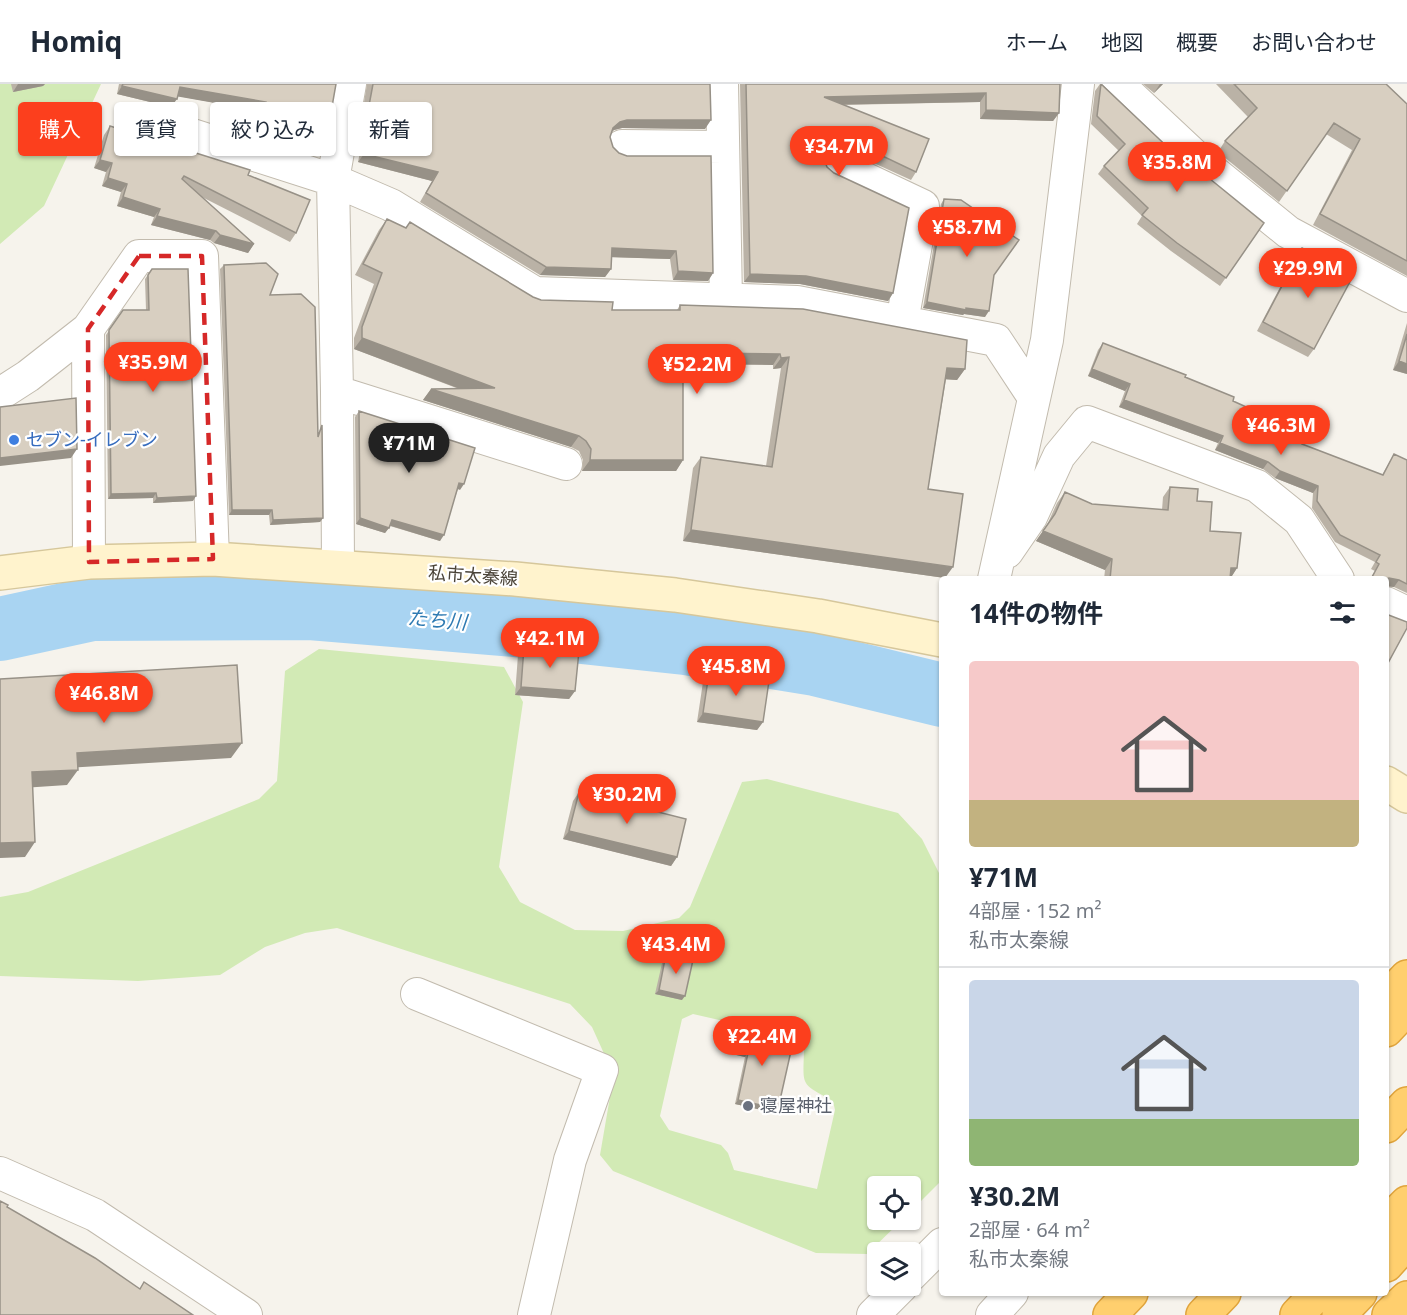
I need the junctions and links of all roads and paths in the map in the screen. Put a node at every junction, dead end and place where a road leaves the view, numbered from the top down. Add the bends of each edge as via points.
1 (350, 84) edge
2 (722, 84) edge
3 (1078, 84) edge
4 (1118, 84) edge
5 (198, 137) edge
6 (622, 146) dead end
7 (723, 147) junction
8 (836, 165) dead end
9 (333, 180) junction
10 (1407, 296) edge
11 (726, 300) junction
12 (902, 322) junction
13 (88, 329) junction
14 (338, 392) junction
15 (0, 394) edge
16 (1033, 396) junction
17 (566, 464) dead end
18 (213, 559) junction
19 (89, 562) junction
20 (338, 567) junction
21 (996, 572) edge
22 (0, 573) edge
23 (1336, 576) edge
24 (1389, 604) edge
25 (1407, 613) edge
26 (939, 639) edge
27 (1389, 785) edge
28 (1407, 796) edge
29 (1407, 969) edge
30 (1389, 970) edge
31 (1407, 976) edge
32 (417, 994) dead end
33 (1389, 996) edge
34 (1407, 1008) edge
35 (1389, 1027) edge
36 (1407, 1104) edge
37 (1389, 1123) edge
38 (0, 1173) edge
39 (1407, 1203) edge
40 (1389, 1221) edge
41 (1407, 1242) edge
42 (939, 1247) edge
43 (1389, 1262) edge
44 (921, 1265) edge
45 (892, 1296) edge
46 (1009, 1296) edge
47 (1105, 1296) edge
48 (1128, 1296) edge
49 (1221, 1296) edge
50 (1315, 1296) edge
51 (1357, 1296) edge
52 (1407, 1298) edge
53 (246, 1315) edge
54 (534, 1315) edge
55 (873, 1315) edge
56 (992, 1315) edge
57 (1087, 1315) edge
58 (1110, 1315) edge
59 (1203, 1315) edge
60 (1297, 1315) edge
61 (1339, 1315) edge
62 (1389, 1315) edge

1 - 9 street
2 - 7 street
3 - 16 street via 1047,340
4 - 10 street via 1199,160 1288,232
5 - 9 street
6 - 7 street
7 - 11 street
8 - 12 street via 922,206
9 - 11 street via 391,205 535,293
9 - 14 street
11 - 12 street via 797,302
12 - 16 street via 996,340
13 - 15 street
13 - 18 street via 140,256 202,256
13 - 19 street
14 - 17 street
14 - 20 street
16 - 21 street
18 - 19 main road, 私市太秦線
18 - 20 main road, 私市太秦線
19 - 22 main road, 私市太秦線
20 - 26 main road, 私市太秦線 via 675,595 818,616
21 - 23 street via 1031,517 1059,456 1087,422 1257,486 1299,520
24 - 25 street
27 - 28 main road
29 - 30 street
31 - 33 highway
32 - 54 street via 602,1070 570,1160
34 - 35 highway
36 - 37 highway
38 - 53 street via 95,1215
39 - 40 highway
41 - 43 highway
42 - 44 street
45 - 55 street
46 - 56 street
47 - 57 highway
48 - 58 highway
49 - 59 highway
50 - 60 highway
51 - 61 highway
52 - 62 highway

